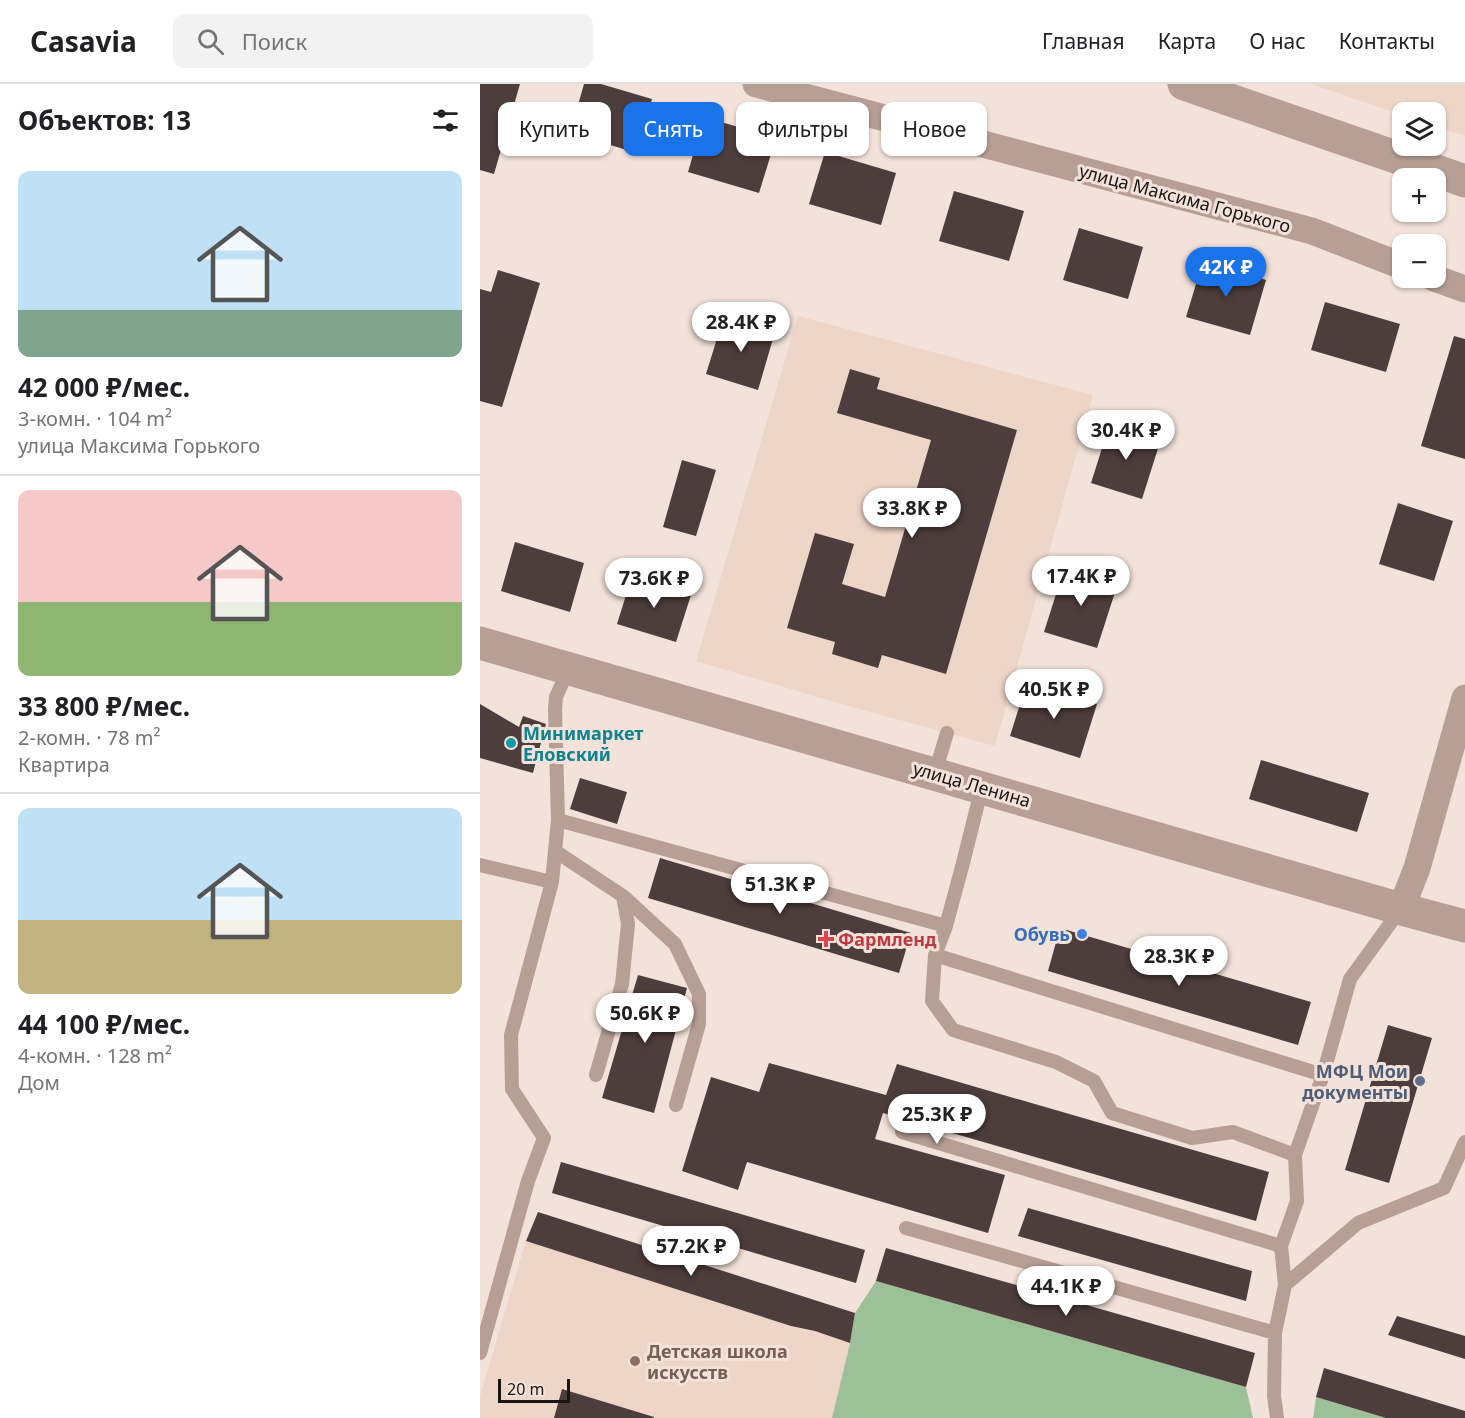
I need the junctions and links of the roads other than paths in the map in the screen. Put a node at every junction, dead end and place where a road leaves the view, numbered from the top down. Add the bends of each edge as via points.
1 (756, 84) edge
2 (1184, 84) edge
3 (1465, 181) edge
4 (1392, 262) edge
5 (1446, 282) edge
6 (1465, 289) edge
7 (480, 643) edge
8 (569, 668) junction
9 (1465, 698) edge
10 (947, 733) dead end
11 (934, 773) junction
12 (982, 787) junction
13 (558, 820) junction
14 (555, 851) junction
15 (480, 865) edge
16 (552, 882) junction
17 (623, 896) junction
18 (1401, 909) junction
19 (946, 926) junction
20 (1465, 926) edge
21 (935, 955) junction
22 (1323, 1074) junction
23 (596, 1075) dead end
24 (676, 1105) dead end
25 (902, 1132) dead end
26 (1465, 1142) edge
27 (1295, 1155) junction
28 (906, 1228) dead end
29 (1281, 1246) junction
30 (1285, 1285) junction
31 (1275, 1333) junction
32 (480, 1353) edge
33 (1277, 1418) edge

1 - 4 street, улица Максима Горького via 1312,231
2 - 3 street
5 - 6 street
7 - 8 street, улица Ленина
8 - 11 street, улица Ленина
8 - 13 lane via 555,709
9 - 18 street via 1417,868
10 - 11 lane
11 - 12 street, улица Ленина
12 - 18 street, улица Ленина
12 - 19 lane
13 - 14 lane
13 - 19 lane
14 - 16 lane
14 - 17 lane
15 - 16 lane
16 - 32 lane via 511,1035 512,1089 544,1138 528,1181
17 - 23 lane via 628,924 622,984
17 - 24 lane via 675,944 699,994 699,1024
18 - 20 street, улица Ленина
18 - 22 lane via 1350,979
19 - 21 lane
21 - 22 lane
21 - 27 lane via 932,1001 953,1030 1056,1062 1094,1081 1112,1113 1192,1138 1233,1132
22 - 27 lane
25 - 29 lane
26 - 30 lane via 1444,1188 1358,1223
27 - 29 lane via 1297,1201
28 - 31 lane
29 - 30 lane
30 - 31 lane
31 - 33 lane

